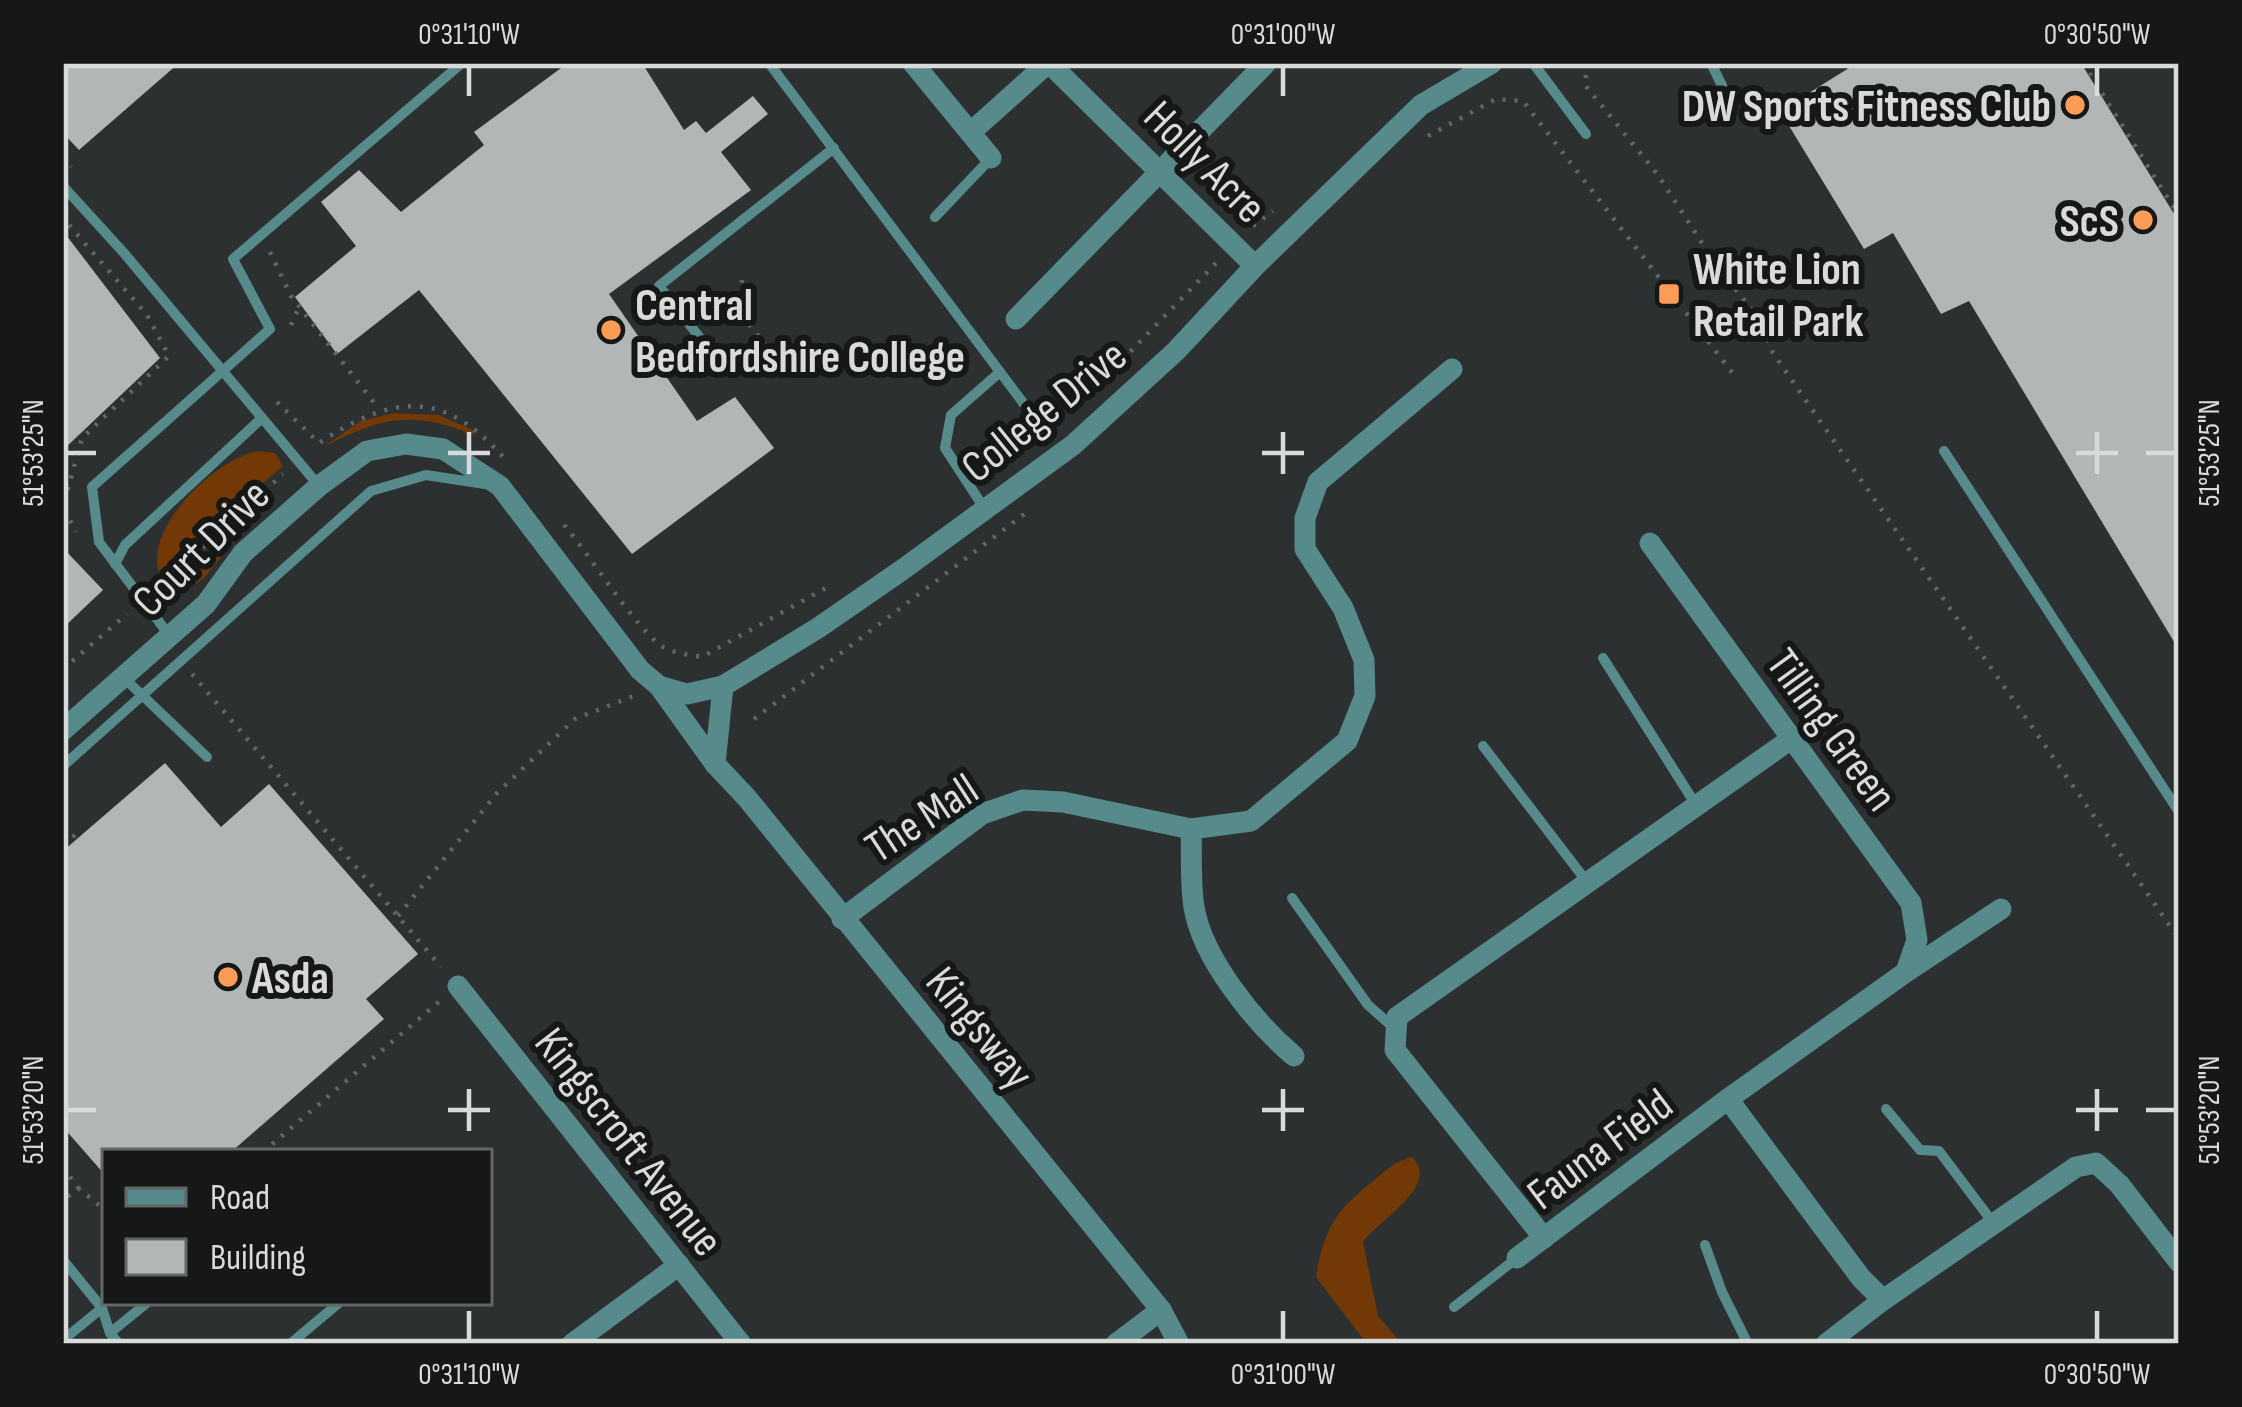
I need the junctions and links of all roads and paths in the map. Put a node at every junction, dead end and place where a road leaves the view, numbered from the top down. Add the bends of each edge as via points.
1 (462, 63) edge
2 (769, 63) edge
3 (913, 63) edge
4 (1048, 63) edge
5 (1265, 63) edge
6 (1492, 63) edge
7 (1533, 63) edge
8 (1587, 63) edge
9 (1711, 63) edge
10 (2083, 63) edge
11 (1727, 96) dead end
12 (1532, 117) dead end
13 (970, 132) junction
14 (1586, 134) dead end
15 (834, 148) junction
16 (991, 158) joint
17 (1161, 170) junction
18 (63, 186) edge
19 (2177, 207) edge
20 (2179, 216) edge
21 (935, 217) dead end
22 (63, 219) edge
23 (262, 235) junction
24 (1218, 260) dead end
25 (1256, 266) junction
26 (742, 280) dead end
27 (1016, 319) dead end
28 (766, 345) dead end
29 (712, 353) dead end
30 (1452, 369) dead end
31 (222, 371) junction
32 (1000, 372) junction
33 (1734, 375) dead end
34 (266, 391) dead end
35 (1089, 394) dead end
36 (1024, 404) dead end
37 (379, 410) junction
38 (262, 418) junction
39 (1944, 451) dead end
40 (507, 461) dead end
41 (283, 474) dead end
42 (319, 486) junction
43 (500, 486) junction
44 (985, 509) junction
45 (551, 511) dead end
46 (78, 538) dead end
47 (1650, 543) dead end
48 (115, 564) junction
49 (850, 574) dead end
50 (167, 580) dead end
51 (920, 593) dead end
52 (130, 610) dead end
53 (169, 635) junction
54 (1604, 658) dead end
55 (187, 668) dead end
56 (63, 669) edge
57 (123, 676) junction
58 (658, 686) junction
59 (723, 686) junction
60 (142, 695) junction
61 (648, 707) dead end
62 (754, 719) dead end
63 (63, 730) edge
64 (1791, 739) junction
65 (1483, 746) dead end
66 (207, 757) dead end
67 (715, 764) junction
68 (63, 766) edge
69 (1696, 805) junction
70 (2179, 812) edge
71 (1192, 830) junction
72 (63, 835) edge
73 (63, 845) edge
74 (1587, 882) junction
75 (1292, 898) dead end
76 (2001, 909) dead end
77 (398, 916) junction
78 (842, 919) junction
79 (2179, 939) edge
80 (1906, 973) junction
81 (458, 986) junction
82 (1396, 1030) junction
83 (1294, 1056) dead end
84 (1728, 1100) junction
85 (1886, 1109) dead end
86 (267, 1149) edge
87 (63, 1167) edge
88 (77, 1188) junction
89 (63, 1201) edge
90 (102, 1208) edge
91 (1994, 1224) junction
92 (1544, 1238) junction
93 (1705, 1245) dead end
94 (1517, 1258) joint
95 (63, 1260) edge
96 (2179, 1262) edge
97 (679, 1265) junction
98 (1883, 1300) junction
99 (145, 1305) edge
100 (336, 1305) edge
101 (1454, 1307) dead end
102 (102, 1308) junction
103 (1161, 1310) junction
104 (115, 1339) edge
105 (63, 1340) edge
106 (290, 1344) edge
107 (572, 1344) edge
108 (741, 1344) edge
109 (1116, 1344) edge
110 (1179, 1344) edge
111 (1748, 1344) edge
112 (1826, 1344) edge

1 - 23 lane
2 - 15 lane
3 - 13 street
4 - 13 street
4 - 17 street, Holly Acre
5 - 17 street
6 - 25 street, College Drive via 1421,105
7 - 14 lane
8 - 79 path via 1585,85 1759,319 1773,353
9 - 11 lane
10 - 19 path
12 - 33 path
13 - 16 street
15 - 29 lane via 659,286
15 - 32 lane
16 - 21 lane
17 - 25 street, Holly Acre
17 - 27 street
18 - 31 lane
19 - 20 path
22 - 46 path via 147,315 169,356 82,438 63,507
23 - 31 lane via 233,260 270,328
23 - 37 path via 291,296
24 - 35 path
25 - 44 street, College Drive via 1073,445
26 - 28 path via 739,311
30 - 71 street, The Mall via 1318,482 1305,518 1305,549 1364,660 1365,696 1347,741 1251,821
31 - 38 lane
31 - 48 lane via 92,487 99,542
32 - 36 lane
32 - 44 lane via 951,415 945,448
34 - 37 path via 319,442
37 - 40 path via 416,406 455,415
38 - 42 lane
38 - 48 lane via 125,545
39 - 70 lane
41 - 50 path
42 - 43 street, Court Drive via 367,451 406,444 443,449
42 - 53 street, Court Drive
43 - 58 street
43 - 60 lane via 426,475 371,491
44 - 59 street, College Drive
45 - 49 path via 645,630 681,653 702,657
47 - 64 street, Tilling Green
48 - 53 lane
51 - 62 path
52 - 56 path
53 - 57 street, Court Drive
54 - 69 lane
55 - 77 path
57 - 60 lane
57 - 63 street, Court Drive
58 - 59 street, College Drive via 687,694
58 - 67 street, Kingsway
59 - 67 street
60 - 66 lane
60 - 68 lane
61 - 77 path via 637,694 575,719 497,793
64 - 69 street
64 - 80 street, Tilling Green via 1911,903 1917,940
65 - 74 lane
67 - 78 street, Kingsway
69 - 74 street
71 - 78 street, The Mall via 1023,800 982,814
71 - 83 street via 1194,910 1220,970 1260,1027
72 - 73 path via 75,835
74 - 82 street via 1397,1016
75 - 82 lane via 1368,1005
76 - 80 street
77 - 81 path
78 - 103 street, Kingsway
80 - 84 street
81 - 86 path
81 - 97 street, Kingscroft Avenue
82 - 92 street via 1395,1050
84 - 92 street, Fauna Field
84 - 98 street
85 - 91 lane via 1920,1150 1939,1150
87 - 88 path
88 - 89 path
88 - 90 path
91 - 96 street via 2076,1167 2096,1163
91 - 98 street
92 - 94 street, Fauna Field
93 - 111 lane
94 - 101 lane
95 - 102 lane
97 - 107 street
97 - 108 street, Kingscroft Avenue
98 - 112 street
99 - 104 lane
100 - 106 lane
102 - 104 lane
102 - 105 lane
103 - 109 street
103 - 110 street, Kingsway

